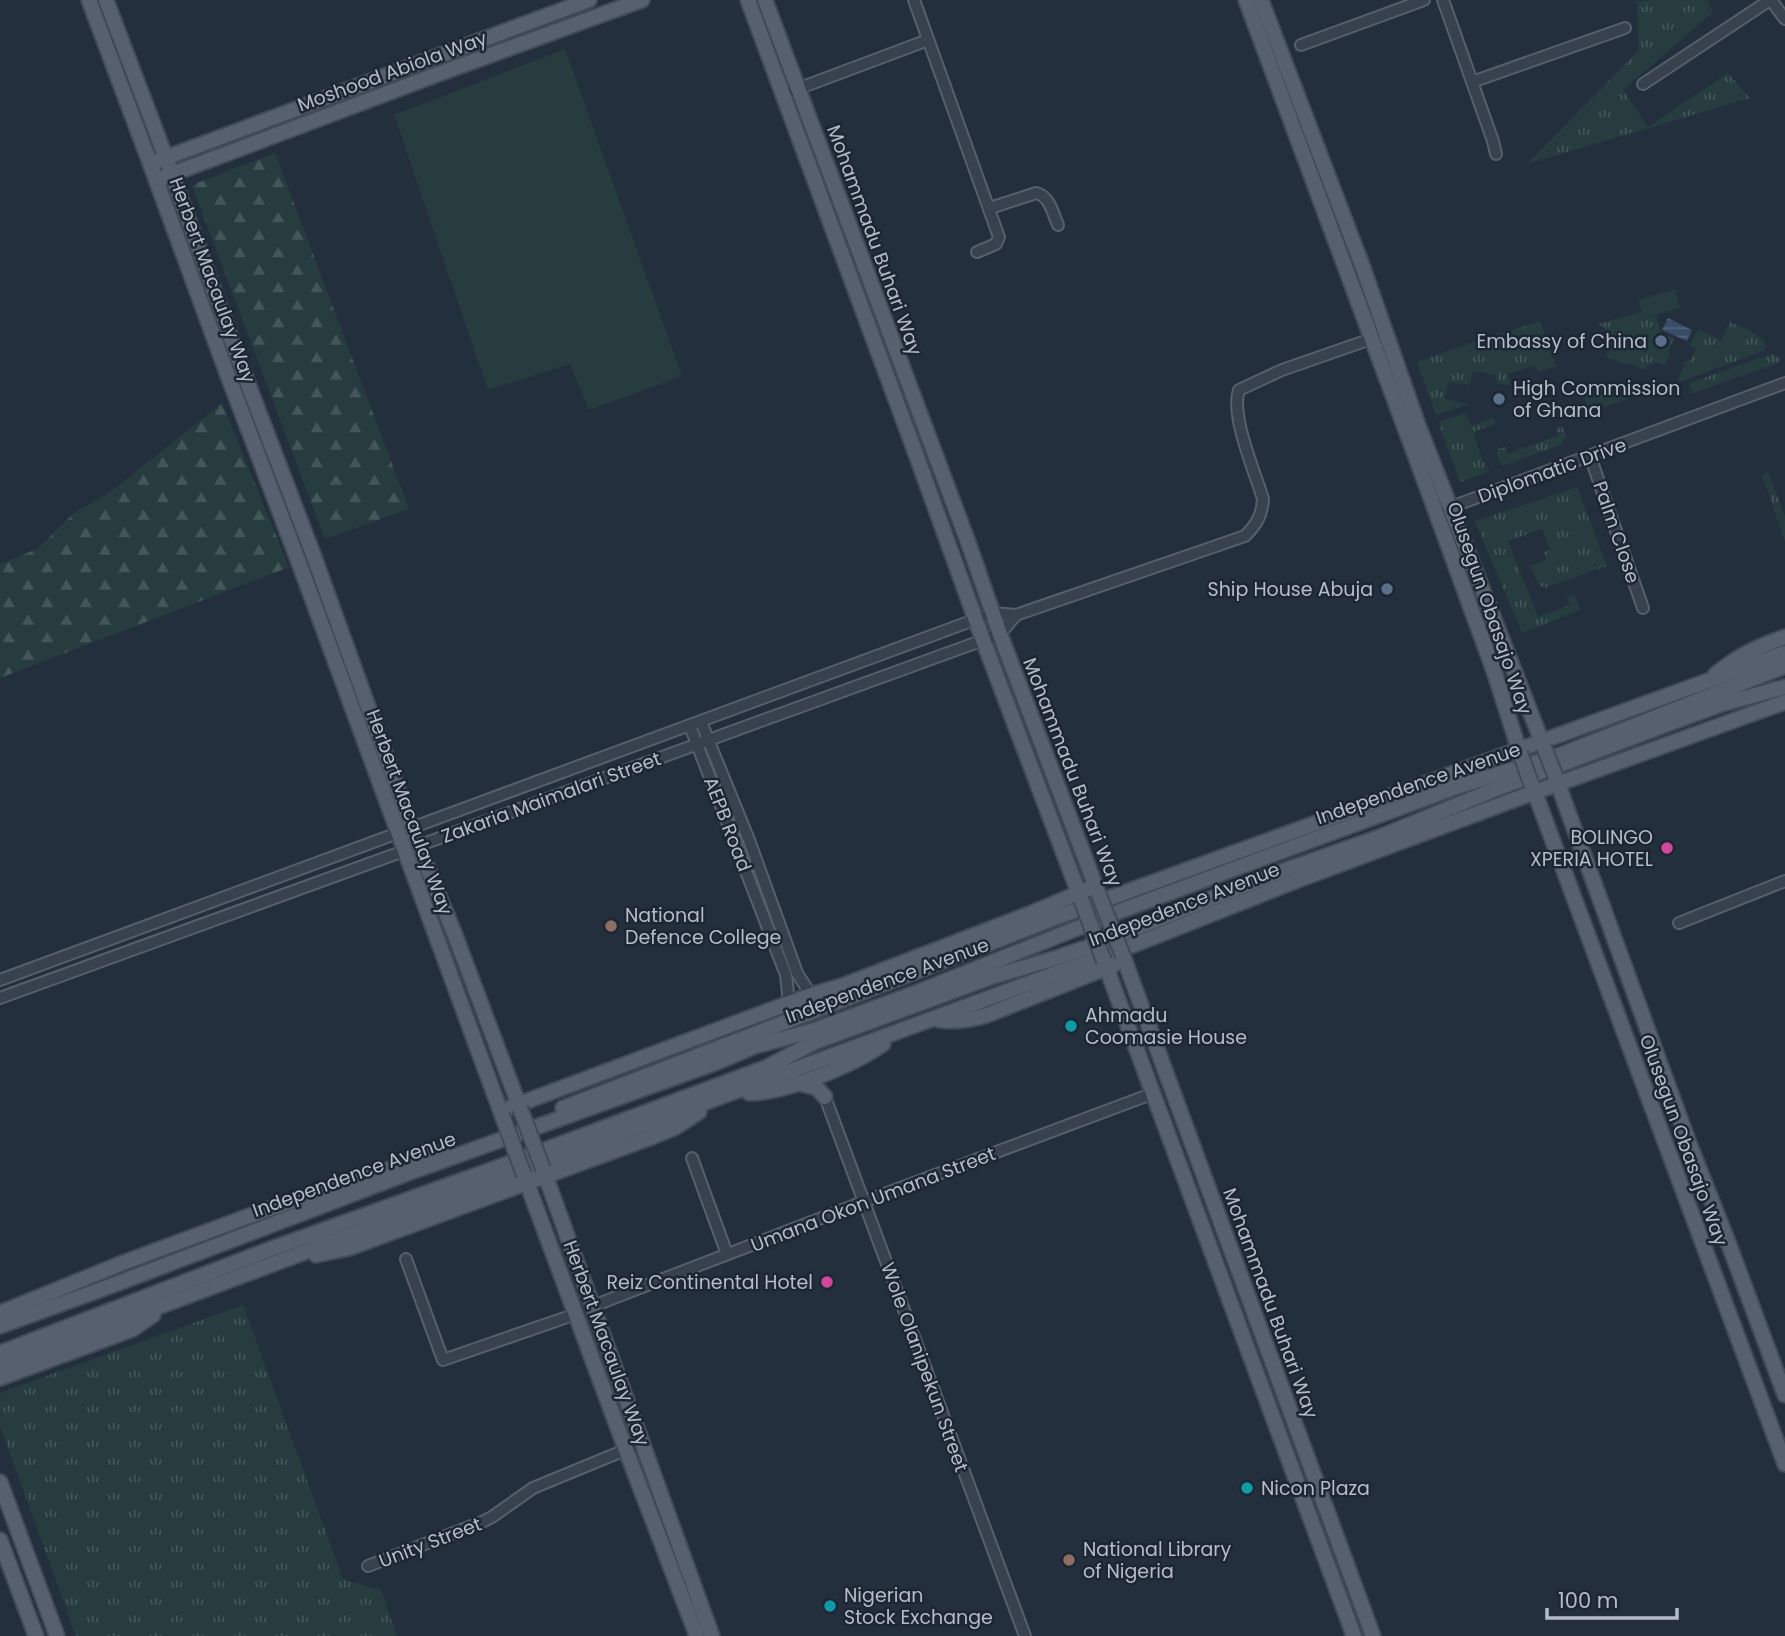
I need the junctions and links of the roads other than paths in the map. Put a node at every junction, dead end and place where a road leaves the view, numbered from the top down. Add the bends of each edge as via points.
1 (89, 0) edge
2 (106, 0) edge
3 (589, 0) edge
4 (642, 0) edge
5 (748, 0) edge
6 (765, 0) edge
7 (914, 0) edge
8 (1245, 0) edge
9 (1261, 0) edge
10 (1424, 0) edge
11 (1443, 0) edge
12 (1770, 0) edge
13 (1785, 19) edge
14 (1625, 28) dead end
15 (928, 40) junction
16 (1301, 45) dead end
17 (432, 59) junction
18 (438, 74) junction
19 (1472, 82) junction
20 (1643, 84) dead end
21 (798, 89) junction
22 (783, 95) junction
23 (1496, 154) dead end
24 (166, 158) junction
25 (150, 163) junction
26 (172, 174) junction
27 (156, 180) junction
28 (990, 208) junction
29 (1058, 225) dead end
30 (977, 252) dead end
31 (1371, 339) junction
32 (1785, 383) edge
33 (1399, 395) junction
34 (1590, 456) junction
35 (1443, 510) junction
36 (1643, 608) dead end
37 (993, 614) junction
38 (1016, 615) junction
39 (976, 620) junction
40 (1000, 634) junction
41 (1785, 637) edge
42 (983, 640) junction
43 (1785, 653) edge
44 (1785, 666) edge
45 (1513, 668) junction
46 (1495, 674) junction
47 (1708, 681) junction
48 (1785, 687) edge
49 (1785, 702) edge
50 (695, 724) junction
51 (708, 740) junction
52 (1543, 744) junction
53 (697, 745) junction
54 (1519, 752) junction
55 (1557, 780) junction
56 (1533, 788) junction
57 (412, 828) junction
58 (398, 833) junction
59 (418, 845) junction
60 (404, 851) junction
61 (1785, 881) edge
62 (1097, 890) junction
63 (1080, 896) junction
64 (1679, 923) dead end
65 (115, 937) junction
66 (1042, 942) junction
67 (988, 945) junction
68 (122, 953) junction
69 (1083, 956) junction
70 (1124, 958) junction
71 (1106, 964) junction
72 (0, 981) edge
73 (811, 995) junction
74 (0, 998) edge
75 (789, 1003) junction
76 (934, 1020) junction
77 (904, 1030) junction
78 (836, 1069) junction
79 (798, 1083) junction
80 (734, 1093) junction
81 (1154, 1093) junction
82 (825, 1097) junction
83 (718, 1098) junction
84 (519, 1106) junction
85 (501, 1113) junction
86 (692, 1158) dead end
87 (544, 1172) junction
88 (526, 1178) junction
89 (863, 1202) junction
90 (1229, 1243) junction
91 (1212, 1249) junction
92 (727, 1254) junction
93 (406, 1259) dead end
94 (277, 1262) junction
95 (593, 1306) junction
96 (0, 1313) edge
97 (576, 1314) junction
98 (128, 1317) junction
99 (0, 1326) edge
100 (0, 1353) edge
101 (0, 1366) edge
102 (0, 1378) edge
103 (1785, 1395) edge
104 (642, 1443) junction
105 (626, 1450) junction
106 (1785, 1464) edge
107 (0, 1482) edge
108 (0, 1540) edge
109 (1342, 1551) junction
110 (1325, 1556) junction
111 (368, 1566) dead end
112 (36, 1636) edge
113 (57, 1636) edge
114 (697, 1636) edge
115 (712, 1636) edge
116 (1025, 1636) edge
117 (1354, 1636) edge
118 (1373, 1636) edge

1 - 25 main road, Herbert Macaulay Way
2 - 24 main road, Herbert Macaulay Way
3 - 17 main road, Moshood Abiola Way
4 - 18 main road, Moshood Abiola Way
5 - 22 main road, Mohammadu Buhari Way
6 - 21 main road, Mohammadu Buhari Way
7 - 15 street
8 - 31 main road, Olusegun Obasajo Way
9 - 33 main road, Olusegun Obasajo Way via 1362,265
10 - 16 street
11 - 19 street
12 - 13 street
12 - 20 street
14 - 19 street
15 - 21 street
15 - 28 street
17 - 18 main road
17 - 24 main road, Moshood Abiola Way
18 - 26 main road, Moshood Abiola Way
19 - 23 street
21 - 22 street
21 - 37 main road, Mohammadu Buhari Way
22 - 39 main road, Mohammadu Buhari Way
24 - 25 main road, Moshood Abiola Way
24 - 26 main road, Herbert Macaulay Way
25 - 27 main road, Herbert Macaulay Way
26 - 27 main road, Moshood Abiola Way
26 - 57 main road, Herbert Macaulay Way
27 - 58 main road, Herbert Macaulay Way
28 - 29 street via 1042,194
28 - 30 street via 999,241
31 - 33 main road, Olusegun Obasajo Way
31 - 38 street, Zakaria Maimalari Street via 1239,390 1240,426 1263,499 1259,519 1245,536
32 - 34 street, Diplomatic Drive
33 - 35 main road, Olusegun Obasajo Way
34 - 35 street, Diplomatic Drive
34 - 36 street, Palm Close
35 - 45 main road, Olusegun Obasajo Way
35 - 46 main road, Olusegun Obasajo Way
37 - 38 street, Zakaria Maimalari Street
37 - 39 street, Zakaria Maimalari Street
37 - 40 main road, Mohammadu Buhari Way
38 - 40 street
39 - 42 main road, Mohammadu Buhari Way
39 - 50 street, Zakaria Maimalari Street
40 - 42 street, Zakaria Maimalari Street
40 - 62 main road, Mohammadu Buhari Way
41 - 47 main road via 1749,650
42 - 51 street, Zakaria Maimalari Street
42 - 63 main road, Mohammadu Buhari Way
43 - 47 main road, Independence Avenue
44 - 66 main road, Independence Avenue via 1560,755 1456,787
45 - 46 main road
45 - 52 main road, Olusegun Obasajo Way
46 - 54 main road, Olusegun Obasajo Way
47 - 52 main road, Independence Avenue
48 - 69 main road via 1722,704 1491,791 1278,873
49 - 55 main road
50 - 51 street, AEPB Road
50 - 53 street, AEPB Road
50 - 57 street, Zakaria Maimalari Street
51 - 53 street, Zakaria Maimalari Street
51 - 73 street, AEPB Road via 797,973
52 - 54 main road, Independence Avenue
52 - 55 main road, Olusegun Obasajo Way, bridge
53 - 59 street, Zakaria Maimalari Street
53 - 75 street, AEPB Road via 786,975
54 - 56 main road, Olusegun Obasajo Way, bridge
54 - 67 main road, Independence Avenue
55 - 56 main road
55 - 103 main road, Olusegun Obasajo Way
56 - 69 main road, Indepedence Avenue via 1141,943
56 - 106 main road, Olusegun Obasajo Way
57 - 58 street, Zakaria Maimalari Street
57 - 59 main road, Herbert Macaulay Way
58 - 60 main road, Herbert Macaulay Way
58 - 65 street, Zakaria Maimalari Street
59 - 60 street, Zakaria Maimalari Street
59 - 84 main road, Herbert Macaulay Way
60 - 68 street, Zakaria Maimalari Street
60 - 85 main road, Herbert Macaulay Way
61 - 64 street
62 - 63 main road
62 - 70 main road, Mohammadu Buhari Way, bridge
63 - 71 main road, Mohammadu Buhari Way, bridge
63 - 73 main road
65 - 68 street
65 - 72 street, Zakaria Maimalari Street
66 - 67 main road
66 - 99 main road, Independence Avenue via 918,992 755,1046
67 - 96 main road, Independence Avenue via 486,1137 260,1212
68 - 74 street, Zakaria Maimalari Street
69 - 76 main road
69 - 98 main road, Independence Avenue via 994,976 816,1042 739,1078 271,1249
70 - 71 main road
70 - 90 main road, Mohammadu Buhari Way
71 - 76 main road via 971,1020
71 - 81 main road, Mohammadu Buhari Way
73 - 75 main road
75 - 84 main road
76 - 77 main road
77 - 78 main road
77 - 80 main road
78 - 79 main road
78 - 82 main road via 827,1080
79 - 80 main road via 760,1093
79 - 82 main road via 814,1086
80 - 83 main road
81 - 89 street, Umana Okon Umana Street
81 - 91 main road, Mohammadu Buhari Way
82 - 89 street, Wole Olanipekun Street
83 - 87 main road via 676,1127
83 - 94 main road
84 - 85 main road
84 - 87 main road, Herbert Macaulay Way, bridge
85 - 88 main road, Herbert Macaulay Way, bridge
86 - 92 street
87 - 88 main road
87 - 95 main road, Herbert Macaulay Way
88 - 94 main road via 349,1248
88 - 97 main road, Herbert Macaulay Way
89 - 92 street, Umana Okon Umana Street
89 - 116 street, Wole Olanipekun Street
90 - 91 main road
90 - 109 main road, Mohammadu Buhari Way
91 - 110 main road, Mohammadu Buhari Way
92 - 95 street, Umana Okon Umana Street
93 - 97 street via 443,1360
94 - 98 main road via 166,1305 150,1317
95 - 104 main road, Herbert Macaulay Way
97 - 105 main road, Herbert Macaulay Way
98 - 100 main road, Independence Avenue
98 - 101 main road, Independence Avenue
98 - 102 main road
104 - 105 street, Unity Street
104 - 115 main road, Herbert Macaulay Way
105 - 111 street, Unity Street via 533,1488 482,1522
105 - 114 main road, Herbert Macaulay Way
107 - 113 main road
108 - 112 main road
109 - 110 main road
109 - 118 main road, Mohammadu Buhari Way
110 - 117 main road, Mohammadu Buhari Way

